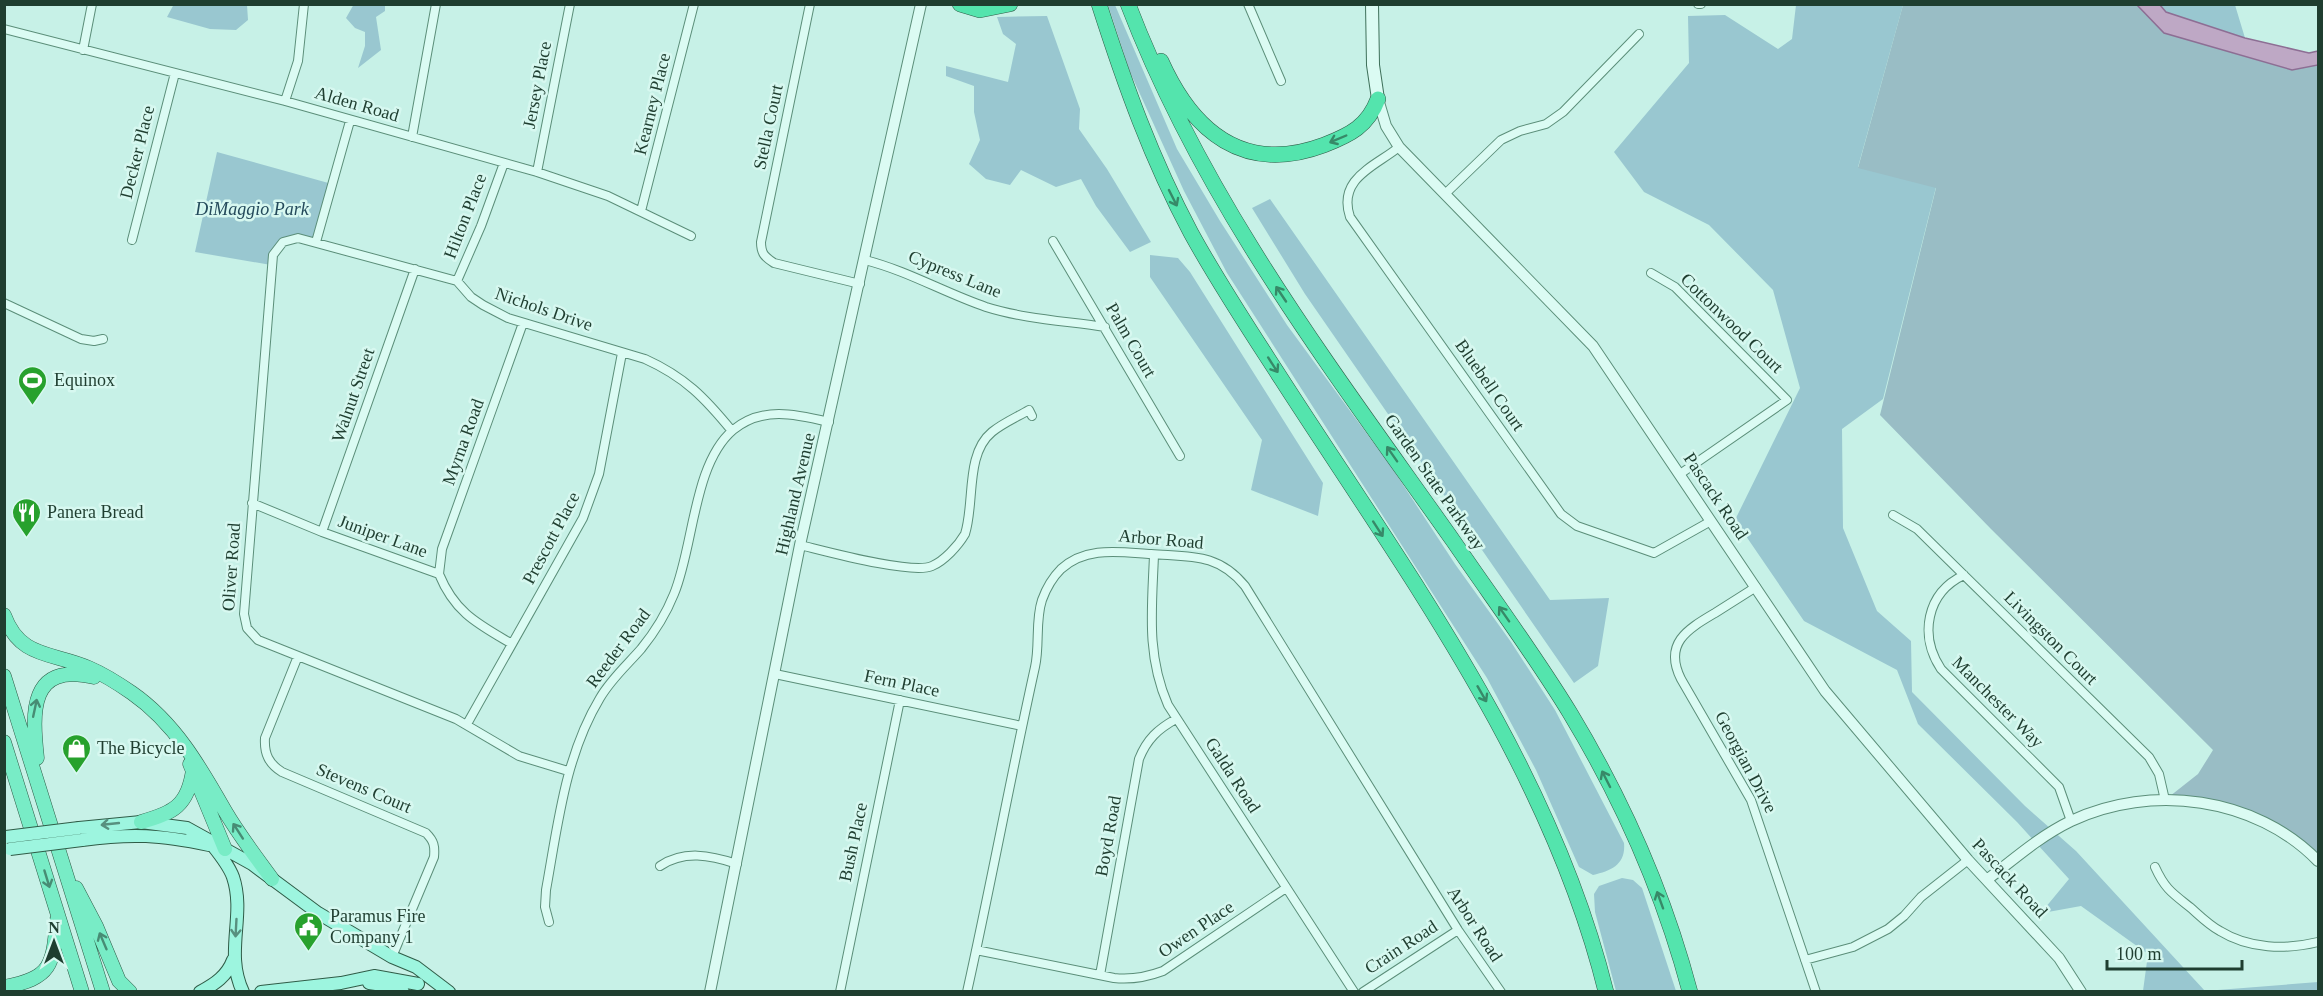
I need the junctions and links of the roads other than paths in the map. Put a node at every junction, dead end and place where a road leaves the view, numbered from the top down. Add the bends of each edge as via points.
1 (92, 4) edge
2 (304, 4) edge
3 (436, 4) edge
4 (570, 4) edge
5 (694, 4) edge
6 (810, 4) edge
7 (921, 4) edge
8 (960, 4) edge
9 (1010, 4) edge
10 (1091, 4) edge
11 (1099, 4) edge
12 (1128, 4) edge
13 (1134, 4) edge
14 (1248, 4) edge
15 (1372, 4) edge
16 (4, 29) edge
17 (1639, 34) dead end
18 (83, 50) junction
19 (175, 73) junction
20 (1281, 81) dead end
21 (1378, 99) junction
22 (285, 101) junction
23 (350, 121) junction
24 (412, 137) junction
25 (1148, 145) junction
26 (1400, 147) junction
27 (504, 163) junction
28 (537, 172) junction
29 (1445, 194) junction
30 (641, 211) junction
31 (691, 236) dead end
32 (132, 240) dead end
33 (1053, 241) dead end
34 (316, 242) junction
35 (865, 260) junction
36 (272, 261) joint
37 (415, 269) junction
38 (1651, 273) dead end
39 (457, 281) junction
40 (860, 284) junction
41 (4, 303) edge
42 (524, 324) junction
43 (1105, 327) junction
44 (103, 339) dead end
45 (622, 353) junction
46 (1032, 416) dead end
47 (829, 422) junction
48 (732, 431) junction
49 (1180, 456) dead end
50 (1680, 474) junction
51 (252, 503) junction
52 (1893, 515) dead end
53 (1711, 521) junction
54 (322, 532) junction
55 (800, 545) junction
56 (1154, 555) junction
57 (439, 574) junction
58 (1964, 575) junction
59 (1756, 587) junction
60 (4, 615) edge
61 (512, 644) junction
62 (298, 656) junction
63 (775, 674) junction
64 (4, 676) edge
65 (109, 680) junction
66 (900, 700) junction
67 (1176, 719) junction
68 (467, 724) junction
69 (1022, 726) junction
70 (4, 742) edge
71 (184, 745) junction
72 (193, 770) junction
73 (568, 771) junction
74 (4, 779) edge
75 (39, 787) junction
76 (2165, 800) junction
77 (24, 805) junction
78 (2071, 821) junction
79 (141, 822) junction
80 (80, 834) junction
81 (6, 842) edge
82 (219, 848) junction
83 (1968, 860) junction
84 (2319, 861) edge
85 (737, 864) junction
86 (63, 865) junction
87 (660, 866) dead end
88 (2155, 867) dead end
89 (272, 879) junction
90 (1988, 879) junction
91 (1286, 888) junction
92 (57, 912) junction
93 (549, 922) dead end
94 (1458, 930) junction
95 (2319, 942) edge
96 (976, 950) junction
97 (234, 953) junction
98 (1679, 956) junction
99 (392, 957) junction
100 (1805, 960) junction
101 (1100, 975) junction
102 (341, 982) junction
103 (4, 987) edge
104 (422, 988) edge
105 (26, 992) edge
106 (82, 992) edge
107 (103, 992) edge
108 (130, 992) edge
109 (200, 992) edge
110 (243, 992) edge
111 (261, 992) edge
112 (403, 992) edge
113 (448, 992) edge
114 (710, 992) edge
115 (840, 992) edge
116 (968, 992) edge
117 (1354, 992) edge
118 (1363, 992) edge
119 (1501, 992) edge
120 (1606, 992) edge
121 (1690, 992) edge
122 (1695, 992) edge
123 (1816, 992) edge
124 (2080, 992) edge

1 - 18 street
2 - 22 street via 298,61
3 - 24 street
4 - 28 street, Jersey Place
5 - 30 street, Kearney Place
6 - 40 street, Stella Court via 761,242 763,255 774,263
7 - 35 street, Highland Avenue
8 - 9 highway via 989,10
10 - 25 highway via 1128,110
11 - 25 highway
98 -> 12 highway, Garden State Parkway via 1636,842 1587,743 1535,658 1253,252 1178,122
21 -> 13 highway via 1362,126 1334,141 1282,155 1245,151 1223,142 1193,115 1168,75
14 - 20 street
15 - 21 main road, Pascack Road
16 - 18 street, Alden Road
17 - 29 street via 1563,112 1546,124 1500,140
18 - 19 street, Alden Road
19 - 22 street, Alden Road
19 - 32 street, Decker Place
21 - 26 street, Pascack Road via 1386,126
22 - 23 street, Alden Road
23 - 24 street, Alden Road
23 - 34 street
24 - 27 street, Alden Road
25 -> 120 highway via 1225,291 1491,709 1561,857
26 - 29 street, Pascack Road
26 - 53 street, Bluebell Court via 1366,168 1353,184 1347,200 1350,217 1561,514 1577,525 1654,553
27 - 28 street, Alden Road
27 - 39 street, Hilton Place
28 - 30 street, Alden Road
29 - 50 street, Pascack Road via 1593,346
30 - 31 street, Alden Road
33 - 43 street, Palm Court
34 - 36 street, Nichols Drive via 298,238 283,242
34 - 37 street, Nichols Drive
35 - 40 street, Highland Avenue
35 - 43 street, Cypress Lane via 903,271 989,308
36 - 51 street, Oliver Road
37 - 39 street, Nichols Drive
37 - 54 street, Walnut Street
38 - 50 street, Cottonwood Court via 1675,287 1787,400
39 - 42 street, Nichols Drive via 483,305
40 - 47 street, Highland Avenue
41 - 44 street via 81,339
42 - 45 street, Nichols Drive
42 - 57 street, Myrna Road via 442,549
43 - 49 street, Palm Court
45 - 48 street, Nichols Drive via 645,359 681,378 708,401
45 - 61 street, Prescott Place via 591,498
46 - 55 street via 1029,410 985,438 976,458 965,534 933,566 911,569
47 - 48 street, Reeder Road via 774,412 748,420
47 - 55 street, Highland Avenue
48 - 73 street, Reeder Road via 712,454 706,470 674,594 655,630 601,696
50 - 53 street, Pascack Road
51 - 54 street, Juniper Lane
51 - 62 street, Oliver Road via 244,621 258,640
52 - 58 street, Livingston Court via 1917,529
53 - 59 street, Pascack Road
54 - 57 street, Juniper Lane
55 - 63 street, Highland Avenue
56 - 67 street, Galda Road via 1152,651 1162,690
56 - 69 street, Arbor Road via 1094,552 1070,562 1052,579 1041,603 1036,663
56 - 94 street, Arbor Road via 1215,562 1245,586
57 - 61 street, Juniper Lane via 463,613
58 - 76 street, Livingston Court via 2149,757 2159,774
58 - 78 street, Manchester Way via 1941,592 1930,611 1927,635 1934,659 2059,787
59 - 83 street, Pascack Road via 1838,706
59 - 100 street, Georgian Drive via 1688,629 1678,644 1675,662 1751,800
60 - 65 highway via 15,637 26,647 90,668
61 - 68 street, Prescott Place
62 - 68 street, Oliver Road
62 - 99 street, Stevens Court via 265,738 269,761 282,772 426,832 433,839 434,857
63 - 66 street, Fern Place
63 - 85 street, Highland Avenue
64 - 75 highway
65 - 71 highway via 147,705
75 -> 65 highway via 33,717 42,689 66,674
66 - 69 street, Fern Place
66 - 115 street, Bush Place
67 - 91 street, Galda Road
67 - 101 street, Boyd Road via 1158,729 1139,759
68 - 73 street, Oliver Road via 519,756
69 - 96 street, Arbor Road
70 - 77 highway
71 - 72 highway
89 -> 71 highway
72 - 79 highway via 187,795 178,806
72 - 82 highway
73 - 93 street, Reeder Road via 546,890
74 - 77 highway
75 - 86 highway
76 - 78 street via 2119,805
76 - 84 street via 2209,804 2253,818 2294,840
77 -> 92 highway
78 - 90 street
79 -> 80 main road
79 - 82 main road via 187,828
80 - 81 main road, bridge
80 - 82 main road via 154,835
82 - 89 main road
82 -> 97 main road via 235,883
83 - 90 street, Pascack Road
83 - 100 street via 1888,929 1852,947
85 - 87 street via 690,855
85 - 114 street, Highland Avenue
86 - 107 highway
108 -> 86 highway via 119,981 92,916
88 - 95 street via 2164,886 2219,931 2238,940 2272,947
89 - 99 main road via 318,913
90 - 124 street, Pascack Road via 2059,958
91 - 101 street, Owen Place via 1163,971 1126,979
91 - 117 street, Galda Road
92 - 103 highway via 54,946 46,969 30,982
92 - 106 highway
94 - 118 street, Crain Road
94 - 119 street, Arbor Road
96 - 101 street, Owen Place
96 - 116 street, Arbor Road
97 - 109 main road via 225,974
97 - 110 main road via 235,973
98 - 121 highway, Garden State Parkway
98 - 122 highway
99 - 104 main road
99 - 113 main road via 416,967
100 - 123 street, Georgian Drive
102 - 104 main road via 374,976
102 - 111 main road
102 - 112 main road via 383,985
103 - 105 highway

